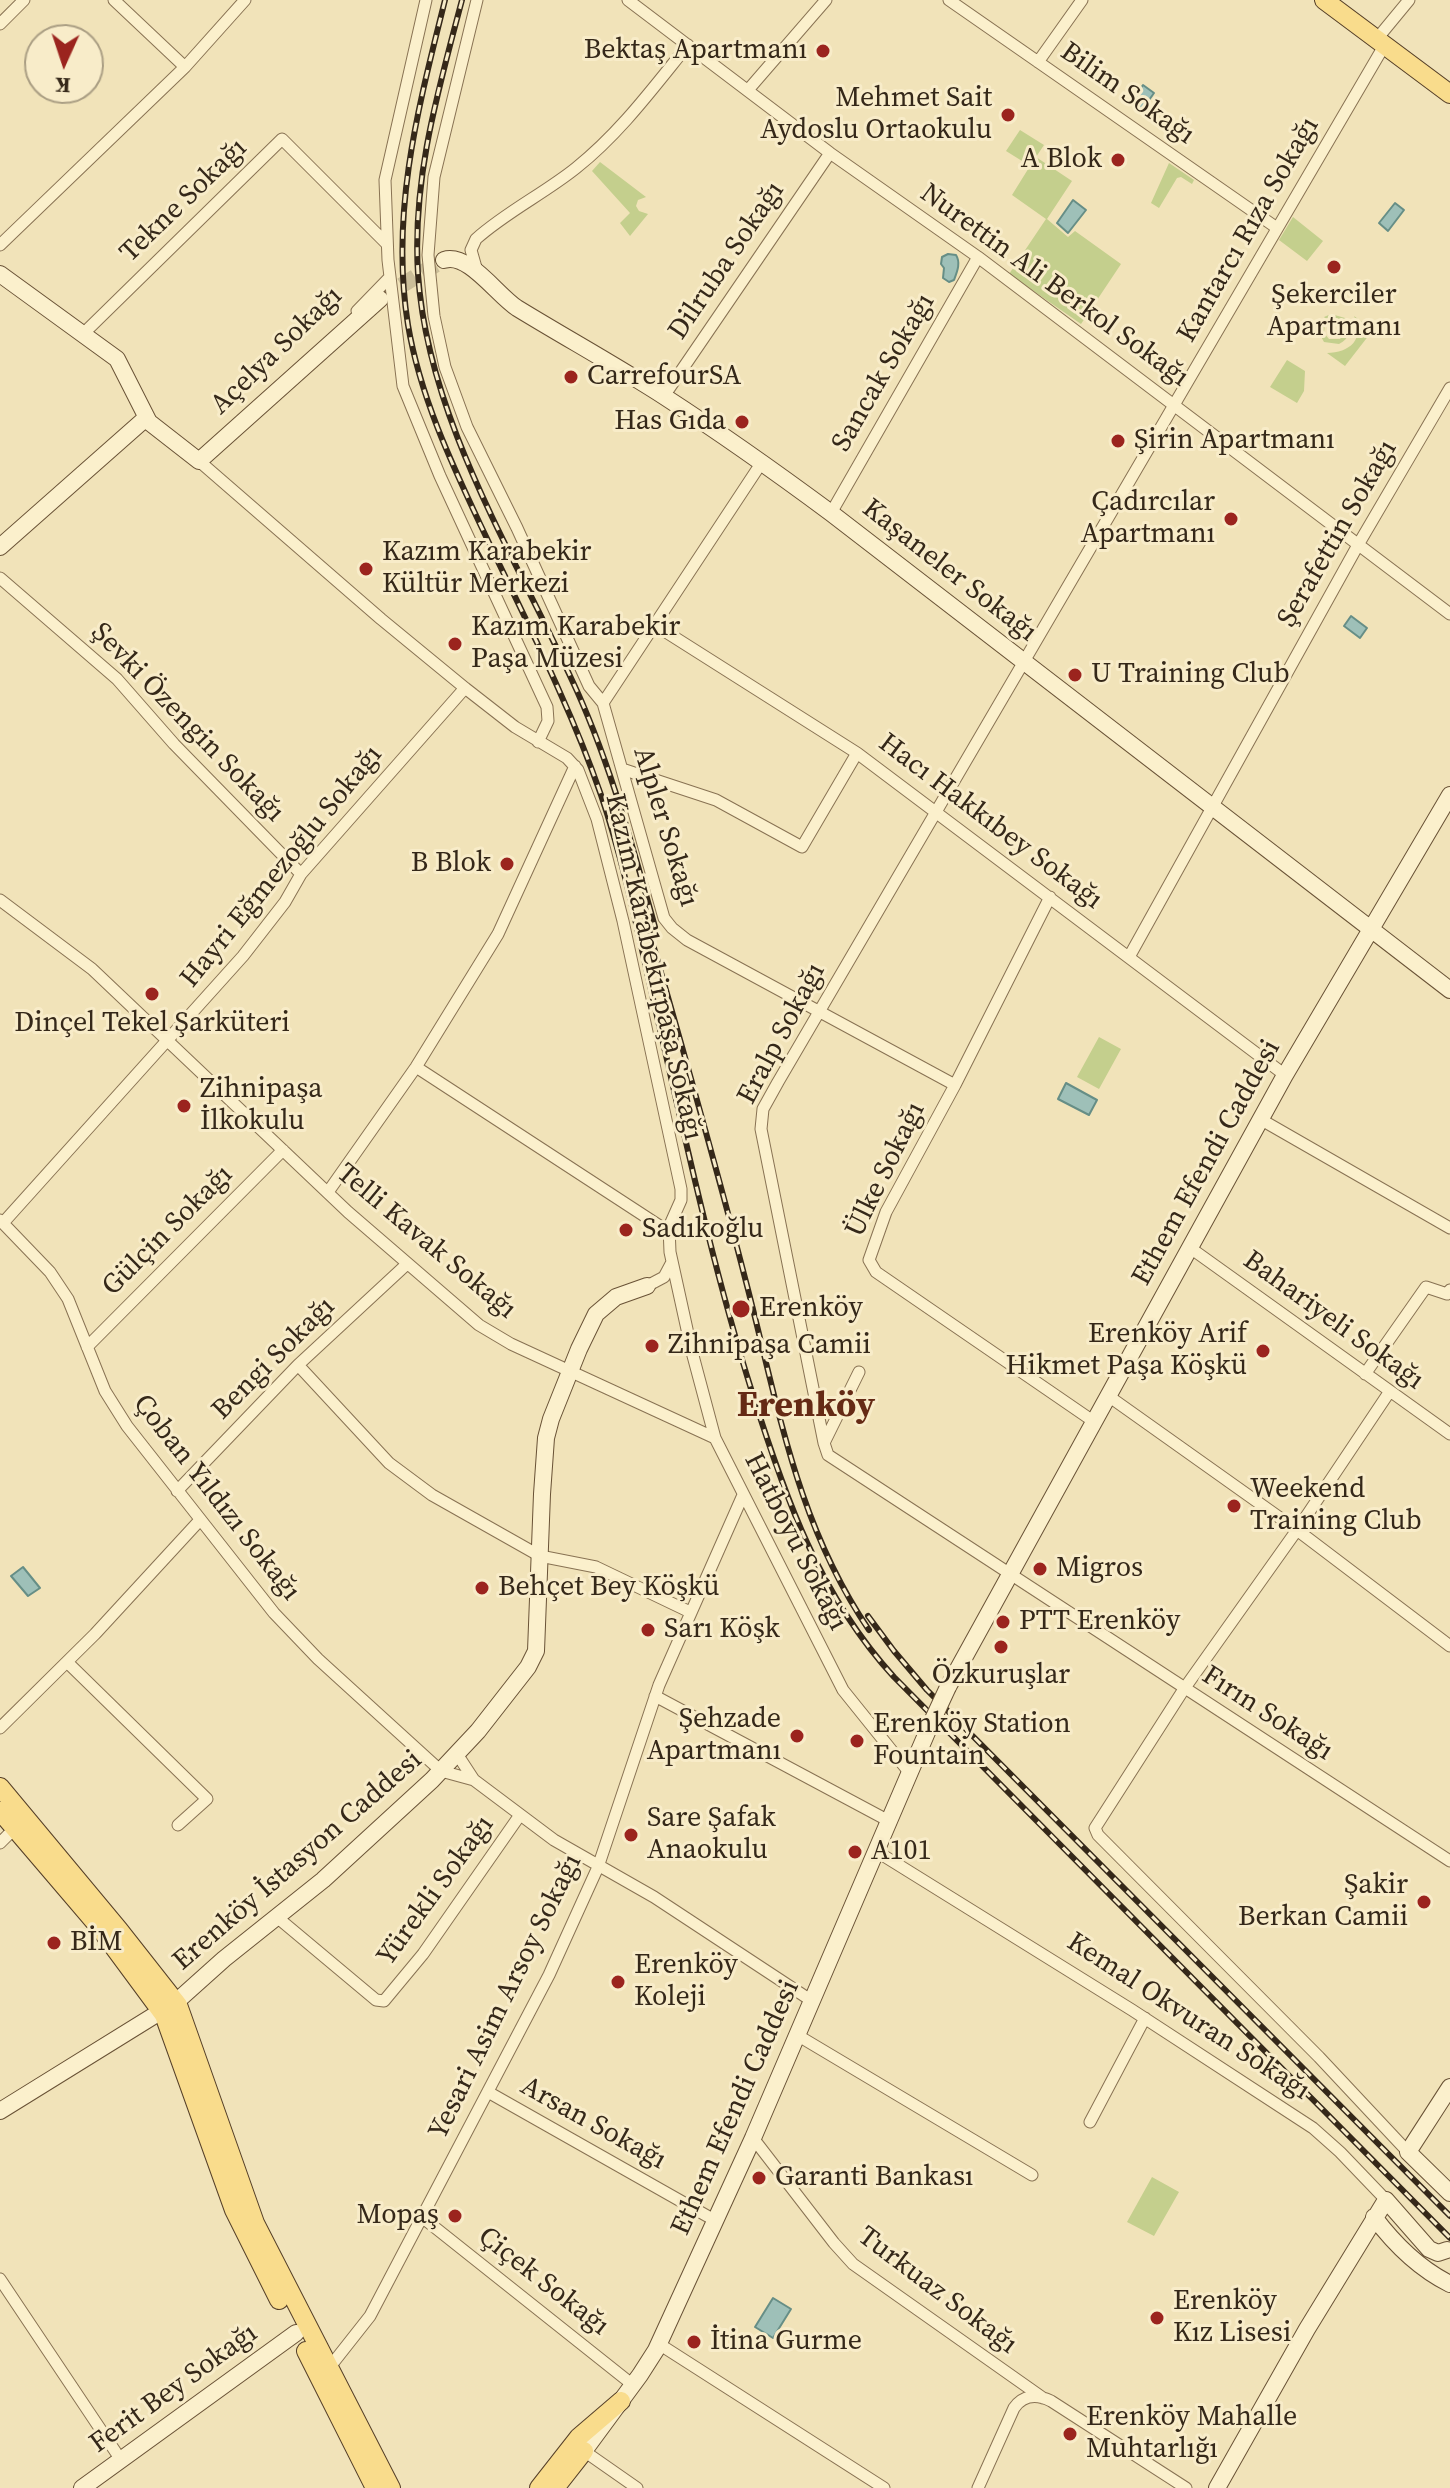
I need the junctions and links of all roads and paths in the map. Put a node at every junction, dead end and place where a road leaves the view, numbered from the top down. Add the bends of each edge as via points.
1 (24, 0) edge
2 (114, 0) edge
3 (245, 0) edge
4 (411, 0) edge
5 (477, 0) edge
6 (628, 0) edge
7 (826, 0) edge
8 (949, 0) edge
9 (1082, 0) edge
10 (1324, 0) edge
11 (1409, 0) edge
12 (425, 5) edge
13 (0, 24) edge
14 (1380, 43) junction
15 (688, 45) junction
16 (1038, 62) junction
17 (185, 67) junction
18 (748, 90) junction
19 (1450, 94) edge
20 (830, 153) junction
21 (1277, 228) junction
22 (387, 244) junction
23 (0, 245) edge
24 (978, 257) junction
25 (444, 260) dead end
26 (0, 274) edge
27 (480, 274) junction
28 (390, 277) junction
29 (380, 299) tunnel mouth
30 (83, 334) junction
31 (297, 373) junction
32 (1450, 388) edge
33 (664, 396) junction
34 (1174, 404) junction
35 (146, 418) junction
36 (199, 461) junction
37 (762, 462) junction
38 (831, 513) junction
39 (1358, 545) junction
40 (0, 547) edge
41 (0, 578) edge
42 (1450, 614) edge
43 (655, 625) junction
44 (1024, 661) junction
45 (465, 688) junction
46 (603, 703) junction
47 (538, 742) junction
48 (857, 753) junction
49 (575, 766) junction
50 (622, 769) junction
51 (1450, 795) edge
52 (1211, 807) junction
53 (936, 810) junction
54 (301, 874) junction
55 (1050, 897) junction
56 (0, 900) edge
57 (1373, 929) junction
58 (1129, 957) junction
59 (1450, 990) edge
60 (819, 1011) junction
61 (168, 1040) junction
62 (416, 1067) junction
63 (1285, 1075) junction
64 (955, 1085) junction
65 (1260, 1119) junction
66 (283, 1150) junction
67 (328, 1192) junction
68 (2, 1222) edge
69 (1450, 1228) edge
70 (669, 1232) junction
71 (1189, 1247) junction
72 (672, 1262) junction
73 (407, 1264) junction
74 (647, 1286) junction
75 (1450, 1290) edge
76 (679, 1295) junction
77 (87, 1347) junction
78 (298, 1365) junction
79 (569, 1371) junction
80 (859, 1372) dead end
81 (1365, 1374) junction
82 (1390, 1391) junction
83 (1107, 1395) junction
84 (1093, 1421) junction
85 (1450, 1434) edge
86 (715, 1438) junction
87 (824, 1443) junction
88 (177, 1491) junction
89 (743, 1495) junction
90 (200, 1520) junction
91 (1297, 1530) junction
92 (540, 1556) junction
93 (1009, 1575) junction
94 (690, 1612) junction
95 (1450, 1646) edge
96 (67, 1662) junction
97 (1184, 1689) junction
98 (655, 1696) junction
99 (0, 1728) edge
100 (457, 1754) junction
101 (441, 1771) junction
102 (909, 1772) junction
103 (474, 1780) junction
104 (0, 1787) edge
105 (0, 1811) edge
106 (520, 1815) junction
107 (889, 1821) junction
108 (178, 1825) dead end
109 (15, 1828) junction
110 (0, 1843) edge
111 (876, 1851) junction
112 (1450, 1861) edge
113 (598, 1867) junction
114 (278, 1918) junction
115 (812, 2001) junction
116 (169, 2007) junction
117 (1145, 2018) junction
118 (797, 2035) junction
119 (1450, 2087) edge
120 (488, 2092) junction
121 (0, 2111) edge
122 (1090, 2122) dead end
123 (753, 2138) junction
124 (1408, 2152) junction
125 (1032, 2175) dead end
126 (1450, 2193) edge
127 (1386, 2200) junction
128 (1374, 2217) junction
129 (423, 2218) junction
130 (716, 2221) junction
131 (1447, 2250) dead end
132 (0, 2279) edge
133 (1450, 2284) edge
134 (296, 2333) junction
135 (659, 2344) junction
136 (329, 2368) junction
137 (633, 2385) junction
138 (1043, 2398) junction
139 (621, 2401) junction
140 (584, 2451) junction
141 (121, 2460) junction
142 (82, 2488) edge
143 (375, 2488) edge
144 (391, 2488) edge
145 (539, 2488) edge
146 (555, 2488) edge
147 (637, 2488) edge
148 (884, 2488) edge
149 (978, 2488) edge
150 (1186, 2488) edge
151 (1217, 2488) edge

1 - 13 street
2 - 17 street
3 - 17 street
4 - 12 street
5 - 46 street, Alpler Sokağı via 434,177 428,255 436,325 467,427 589,686
6 - 15 street, Nurettin Ali Berkol Sokağı
7 - 18 street
8 - 16 street, Bilim Sokağı
9 - 16 street
10 - 14 main road
11 - 14 street, Kantarcı Rıza Sokağı
12 - 22 street via 385,180
14 - 19 main road
14 - 21 street, Kantarcı Rıza Sokağı
15 - 18 street, Nurettin Ali Berkol Sokağı
15 - 27 street via 601,147 476,239 472,256
16 - 21 street, Bilim Sokağı
17 - 23 street
18 - 20 street, Nurettin Ali Berkol Sokağı
20 - 24 street, Nurettin Ali Berkol Sokağı
20 - 33 street, Dilruba Sokağı
21 - 34 street, Kantarcı Rıza Sokağı
22 - 28 street
22 - 30 street, Tekne Sokağı via 282,139
24 - 34 street, Nurettin Ali Berkol Sokağı
24 - 38 street, Sancak Sokağı
25 - 27 street via 459,259
26 - 30 street
27 - 33 street, Kaşaneler Sokağı via 513,305
28 - 31 street, Açelya Sokağı
28 - 47 street via 403,386 547,707 548,721
29 - 31 street
30 - 35 street via 119,362
31 - 36 street, Açelya Sokağı
32 - 39 street, Şerafettin Sokağı
33 - 37 street, Kaşaneler Sokağı
34 - 39 street, Nurettin Ali Berkol Sokağı
34 - 44 street, Kantarcı Rıza Sokağı
35 - 36 street
35 - 40 street
36 - 45 street, Kazım Karabekirpaşa Sokağı
37 - 38 street, Kaşaneler Sokağı
37 - 43 street
38 - 44 street, Kaşaneler Sokağı
39 - 42 street, Nurettin Ali Berkol Sokağı
39 - 52 street, Şerafettin Sokağı
41 - 54 street, Şevki Özengin Sokağı via 117,679
43 - 46 street
43 - 48 street, Hacı Hakkıbey Sokağı
44 - 52 street, Kaşaneler Sokağı
44 - 53 street, Kantarcı Rıza Sokağı
45 - 47 street, Kazım Karabekirpaşa Sokağı
45 - 54 street, Hayri Eğmezoğlu Sokağı
46 - 50 street, Alpler Sokağı
47 - 49 street, Kazım Karabekirpaşa Sokağı
48 - 50 street via 802,847 716,800
48 - 53 street, Hacı Hakkıbey Sokağı
49 - 62 street via 505,922
49 - 70 street, Kazım Karabekirpaşa Sokağı via 600,829 681,1189
50 - 60 street, Alpler Sokağı via 667,923 683,938
51 - 57 street, Ethem Efendi Caddesi
52 - 57 street, Kaşaneler Sokağı
52 - 58 street, Şerafettin Sokağı
53 - 55 street, Hacı Hakkıbey Sokağı
53 - 60 street, Eralp Sokağı
54 - 61 street, Hayri Eğmezoğlu Sokağı via 253,944
55 - 58 street, Hacı Hakkıbey Sokağı
55 - 64 street, Ülke Sokağı
56 - 61 street, Telli Kavak Sokağı via 78,957
57 - 59 street, Kaşaneler Sokağı
57 - 63 street, Ethem Efendi Caddesi
58 - 63 street, Hacı Hakkıbey Sokağı
60 - 64 street, Alpler Sokağı
60 - 87 street, Eralp Sokağı via 768,1100 761,1125
61 - 66 street, Telli Kavak Sokağı
61 - 68 street, Hayri Eğmezoğlu Sokağı
62 - 67 street
62 - 70 street
63 - 65 street, Ethem Efendi Caddesi
64 - 84 street, Ülke Sokağı via 883,1218 870,1265
65 - 69 street
65 - 71 street, Ethem Efendi Caddesi
66 - 67 street, Telli Kavak Sokağı
66 - 77 street, Gülçin Sokağı
67 - 73 street, Telli Kavak Sokağı
68 - 77 street, Çoban Yıldızı Sokağı via 56,1280
70 - 72 street, Hatboyu Sokağı
71 - 81 street, Bahariyeli Sokağı
71 - 83 street, Ethem Efendi Caddesi
72 - 74 street via 664,1277
72 - 76 street, Hatboyu Sokağı
73 - 78 street, Bengi Sokağı
73 - 79 street, Telli Kavak Sokağı via 491,1333
74 - 76 street
74 - 79 street, Erenköy İstasyon Caddesi via 600,1309
75 - 81 street via 1447,1294 1426,1287
76 - 86 street, Hatboyu Sokağı
77 - 88 street, Çoban Yıldızı Sokağı via 116,1410
78 - 88 street, Bengi Sokağı
78 - 92 street via 389,1463 432,1495
79 - 86 street, Telli Kavak Sokağı
79 - 92 street, Erenköy İstasyon Caddesi via 546,1438
80 - 87 street
81 - 82 street, Bahariyeli Sokağı
82 - 85 street, Bahariyeli Sokağı
82 - 91 street
83 - 84 street, Ethem Efendi Caddesi
83 - 91 street
84 - 93 street, Ethem Efendi Caddesi
86 - 89 street, Hatboyu Sokağı
87 - 93 street, Fırın Sokağı via 828,1455
88 - 90 street, Çoban Yıldızı Sokağı
89 - 94 street, Yesari Asim Arsoy Sokağı
89 - 102 street, Hatboyu Sokağı via 843,1690
90 - 96 street
90 - 101 street, Çoban Yıldızı Sokağı via 296,1638
91 - 95 street
91 - 97 street
92 - 94 street via 596,1567
92 - 100 street, Erenköy İstasyon Caddesi via 534,1656
93 - 97 street, Fırın Sokağı
93 - 102 street, Ethem Efendi Caddesi, bridge
94 - 98 street, Yesari Asim Arsoy Sokağı
96 - 99 street
96 - 108 street via 207,1799
97 - 112 street, Fırın Sokağı
97 - 124 street via 1096,1831
98 - 107 street
98 - 113 street, Yesari Asim Arsoy Sokağı
100 - 101 street, Erenköy İstasyon Caddesi
100 - 103 street
101 - 103 street
101 - 114 street, Erenköy İstasyon Caddesi
102 - 107 street, Ethem Efendi Caddesi
103 - 106 street
104 - 116 main road
105 - 109 main road
106 - 113 street
106 - 114 street, Yürekli Sokağı via 384,2001 376,2000
107 - 111 street, Ethem Efendi Caddesi
109 - 110 street
109 - 116 main road
111 - 115 street, Ethem Efendi Caddesi
111 - 117 street, Kemal Okvuran Sokağı
113 - 115 street via 654,1897
113 - 120 street, Yesari Asim Arsoy Sokağı
114 - 116 street, Erenköy İstasyon Caddesi
115 - 118 street, Ethem Efendi Caddesi
116 - 121 street, Erenköy İstasyon Caddesi
116 - 134 main road via 234,2210
116 - 136 main road via 203,2071 251,2215
117 - 122 street
117 - 127 street, Kemal Okvuran Sokağı via 1317,2131
118 - 123 street, Ethem Efendi Caddesi
118 - 125 street
119 - 124 street
120 - 129 street, Yesari Asim Arsoy Sokağı
120 - 130 street, Arsan Sokağı
123 - 130 street, Ethem Efendi Caddesi
123 - 138 street, Turkuaz Sokağı via 853,2264
124 - 126 street
127 - 128 street
127 - 131 street, Kemal Okvuran Sokağı via 1429,2249
128 - 133 street via 1410,2258
128 - 151 street
129 - 136 street, Yesari Asim Arsoy Sokağı via 368,2320
129 - 137 street, Çiçek Sokağı
130 - 135 street, Ethem Efendi Caddesi
132 - 141 street
134 - 141 street, Ferit Bey Sokağı
134 - 143 main road
135 - 137 street, Ethem Efendi Caddesi
135 - 148 street
136 - 144 main road
137 - 139 street, Ethem Efendi Caddesi
138 - 149 street via 1023,2398 1015,2406
138 - 150 street, Turkuaz Sokağı
139 - 140 street, Ethem Efendi Caddesi
139 - 145 main road via 579,2437
140 - 146 main road
140 - 147 street
141 - 142 street, Ferit Bey Sokağı

